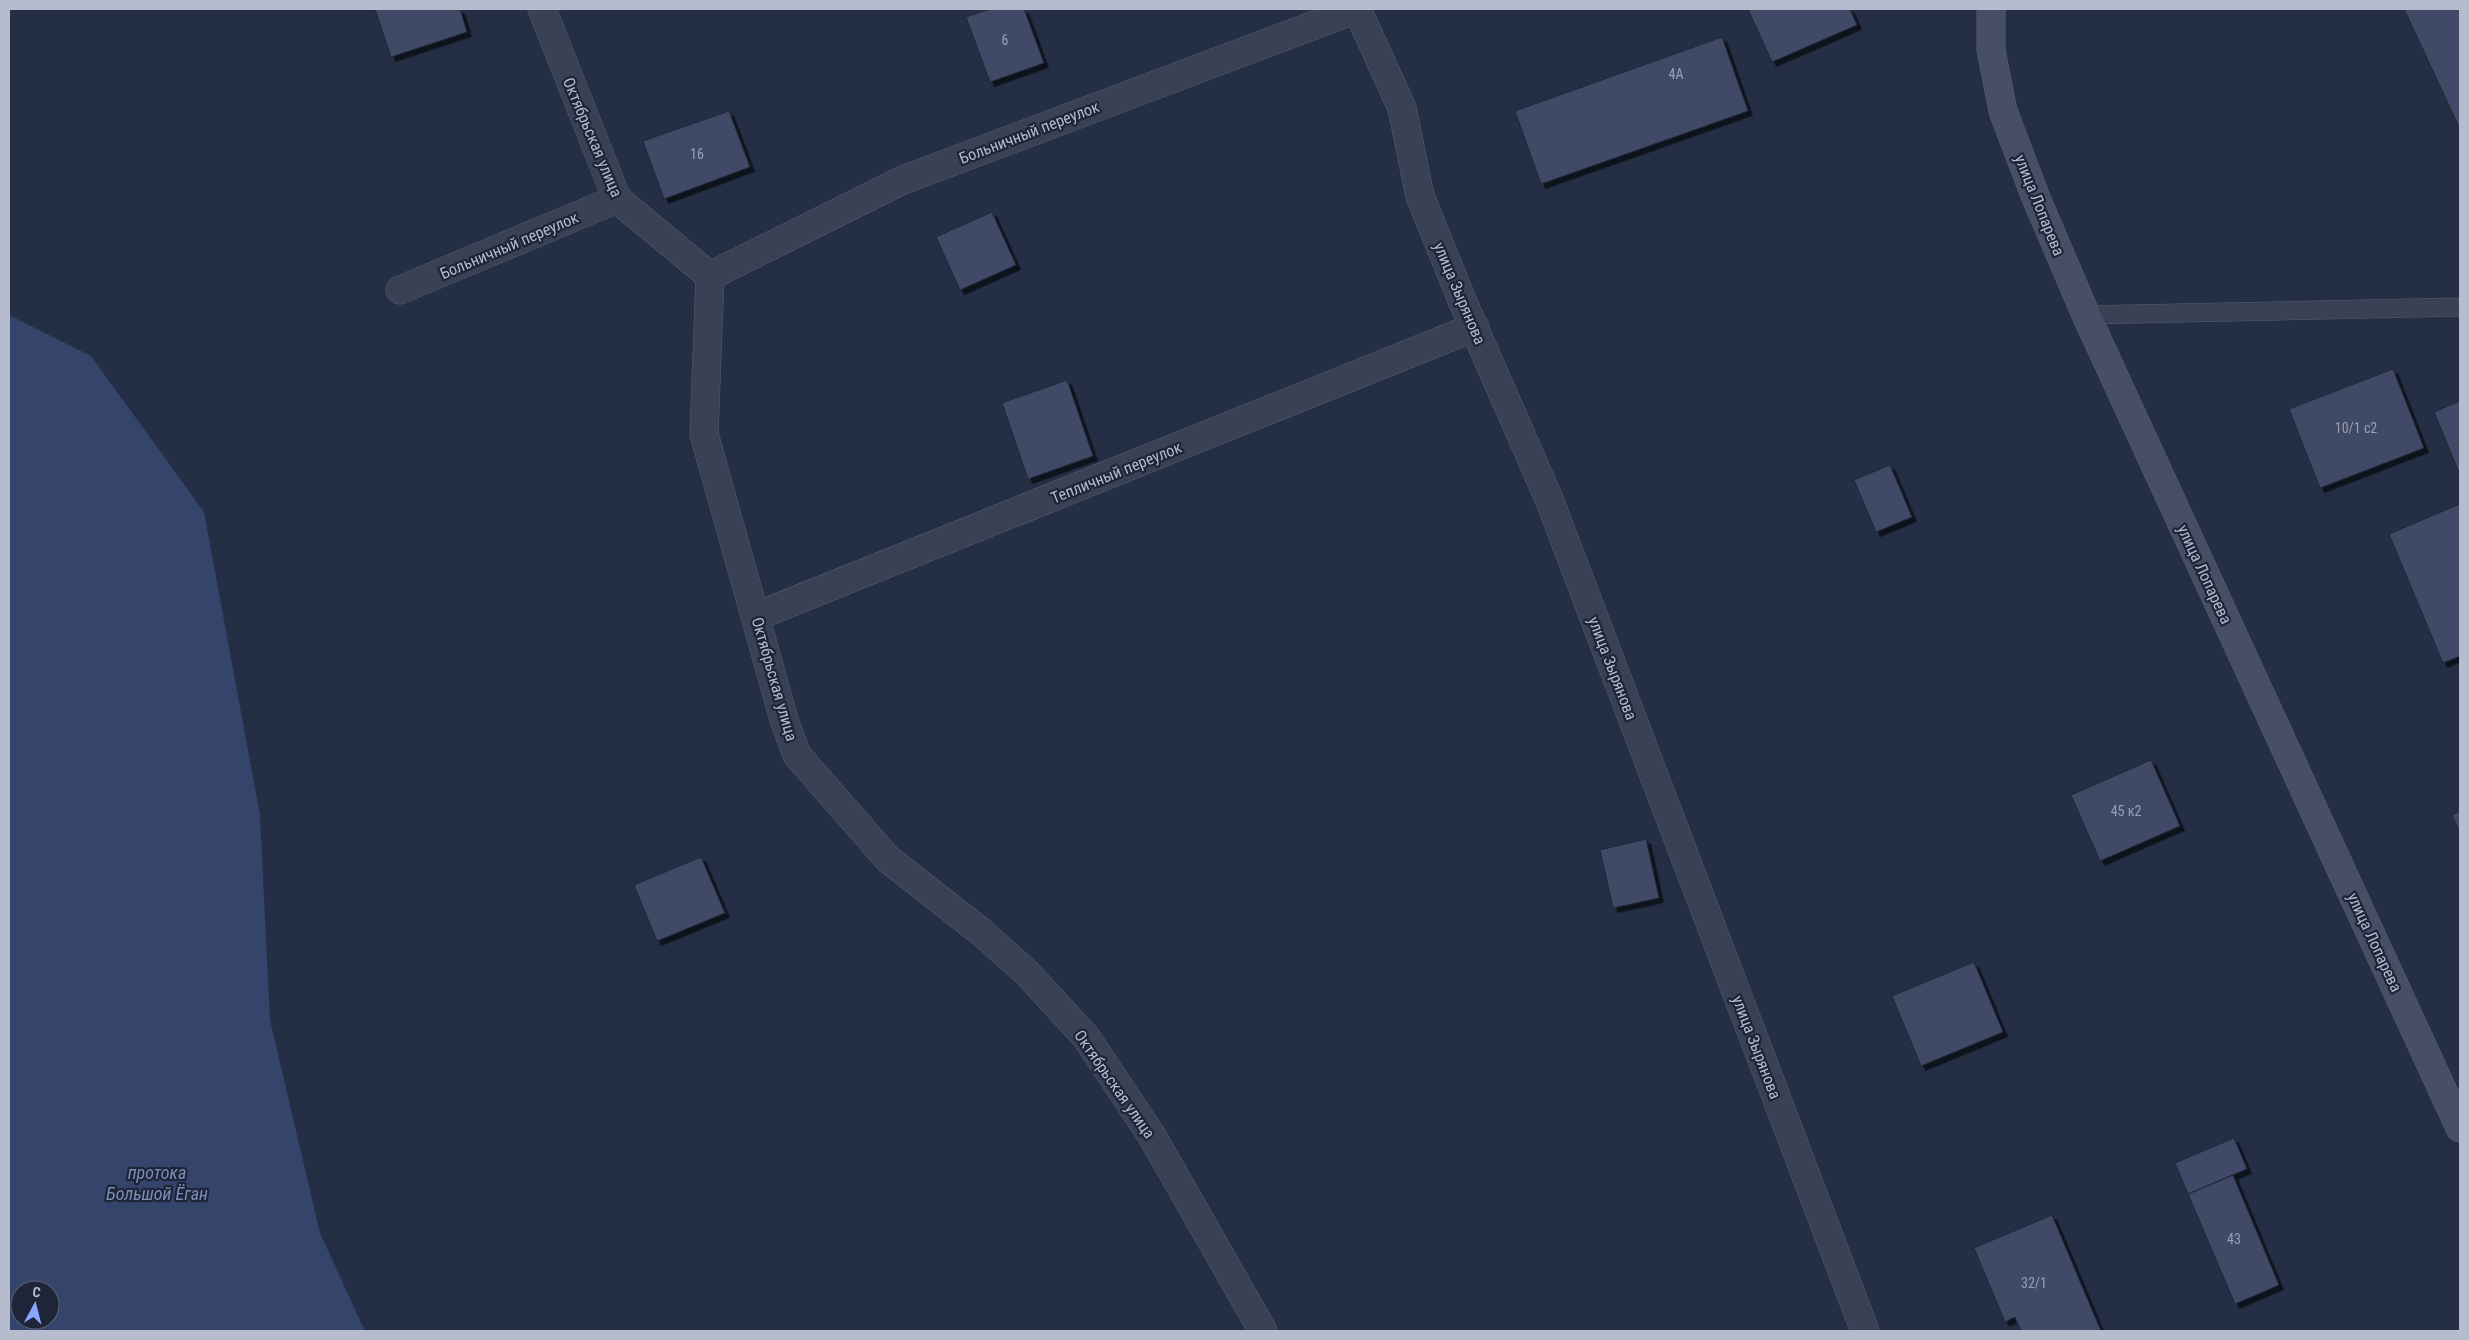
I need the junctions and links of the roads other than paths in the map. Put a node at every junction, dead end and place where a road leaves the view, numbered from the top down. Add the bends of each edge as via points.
1 (542, 9) edge
2 (1357, 9) edge
3 (1991, 9) edge
4 (617, 199) junction
5 (710, 276) junction
6 (400, 290) dead end
7 (2460, 307) edge
8 (2086, 315) junction
9 (1475, 327) junction
10 (757, 616) junction
11 (2460, 1128) edge
12 (1263, 1331) edge
13 (1865, 1331) edge

1 - 4 street, Октябрьская улица
2 - 5 street, Больничный переулок via 904,180
2 - 9 street, улица Зырянова via 1402,108 1420,196
3 - 8 main road, улица Лопарева via 1990,50 2003,111
4 - 5 street, Октябрьская улица
4 - 6 street, Больничный переулок
5 - 10 street, Октябрьская улица via 704,434
7 - 8 lane
8 - 11 main road, улица Лопарева
9 - 10 street, Тепличный переулок
9 - 13 street, улица Зырянова via 1549,499
10 - 12 street, Октябрьская улица via 785,723 797,755 888,859 980,931 1027,973 1086,1037 1152,1136

